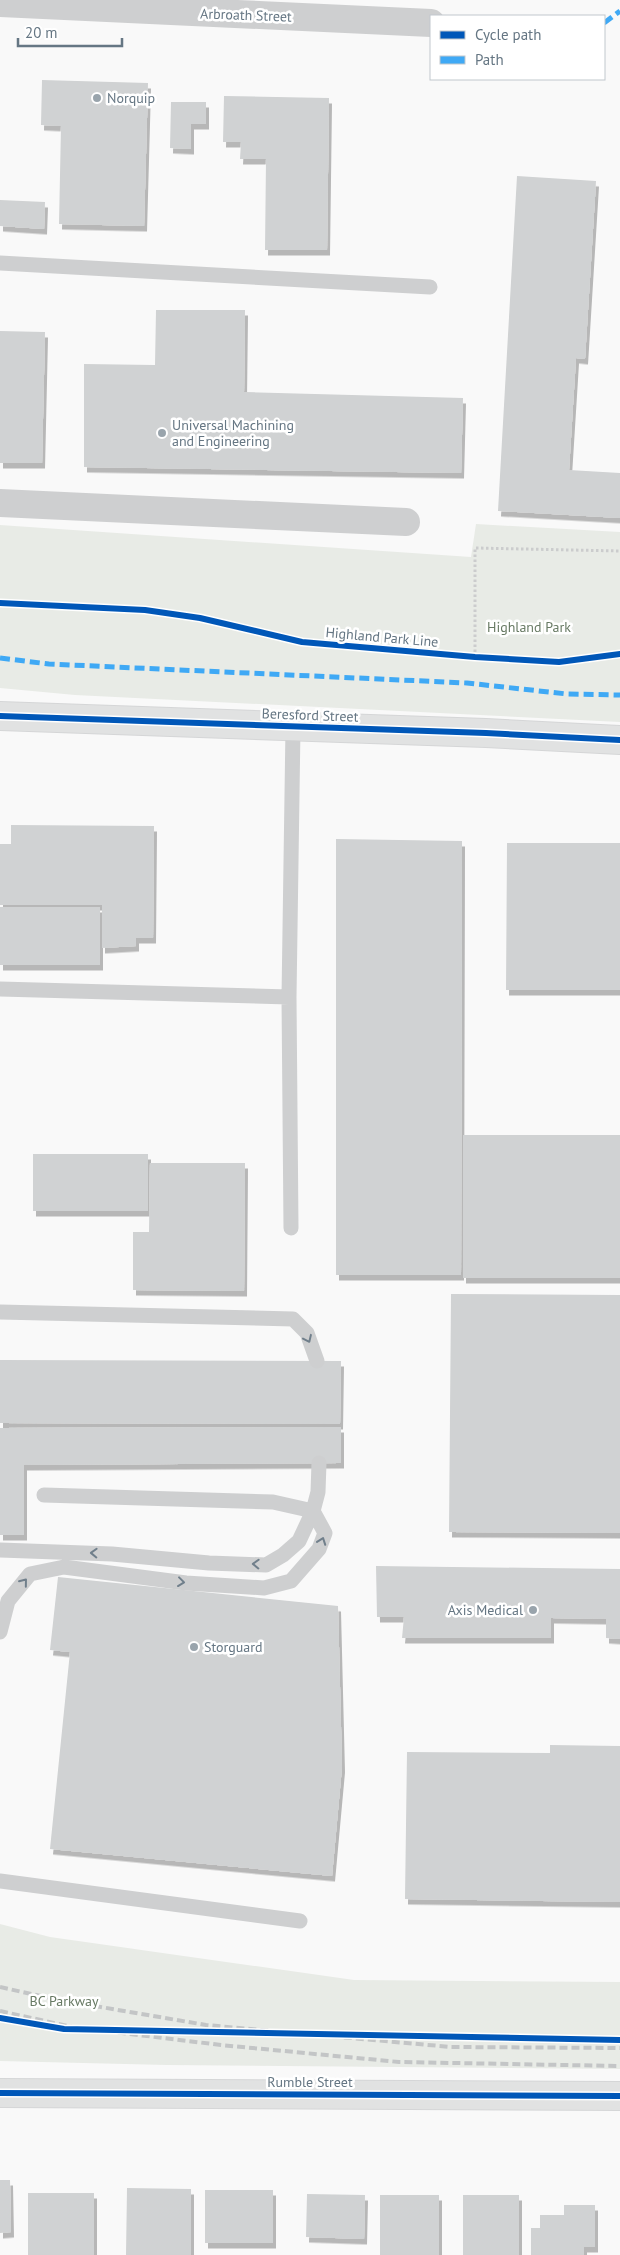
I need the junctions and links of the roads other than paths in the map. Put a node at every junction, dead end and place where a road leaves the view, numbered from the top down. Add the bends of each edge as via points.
1 (0, 3) edge
2 (177, 6) edge
3 (310, 9) edge
4 (430, 24) edge
5 (0, 263) edge
6 (430, 287) dead end
7 (0, 503) edge
8 (406, 522) dead end
9 (0, 716) edge
10 (293, 727) junction
11 (620, 740) edge
12 (0, 989) edge
13 (289, 997) junction
14 (290, 1228) dead end
15 (0, 1312) edge
16 (317, 1361) dead end
17 (318, 1463) dead end
18 (44, 1495) dead end
19 (313, 1512) junction
20 (0, 1550) edge
21 (1, 1627) edge
22 (0, 1881) edge
23 (300, 1921) dead end
24 (0, 2093) edge
25 (620, 2096) edge

1 - 2 street, Arbroath Street
2 - 3 street, Arbroath Street
3 - 4 street, Arbroath Street
5 - 6 lane
7 - 8 street
9 - 10 street, Beresford Street
10 - 11 street, Beresford Street
10 - 13 lane
12 - 13 lane
13 - 14 lane
15 -> 16 lane via 293,1319 307,1333
17 - 19 lane via 318,1492
18 - 19 lane via 273,1502
19 -> 20 lane via 299,1541 266,1565
21 -> 19 lane via 8,1601 30,1574 64,1568 264,1588 291,1581 319,1549 325,1533
22 - 23 lane
24 - 25 street, Rumble Street

